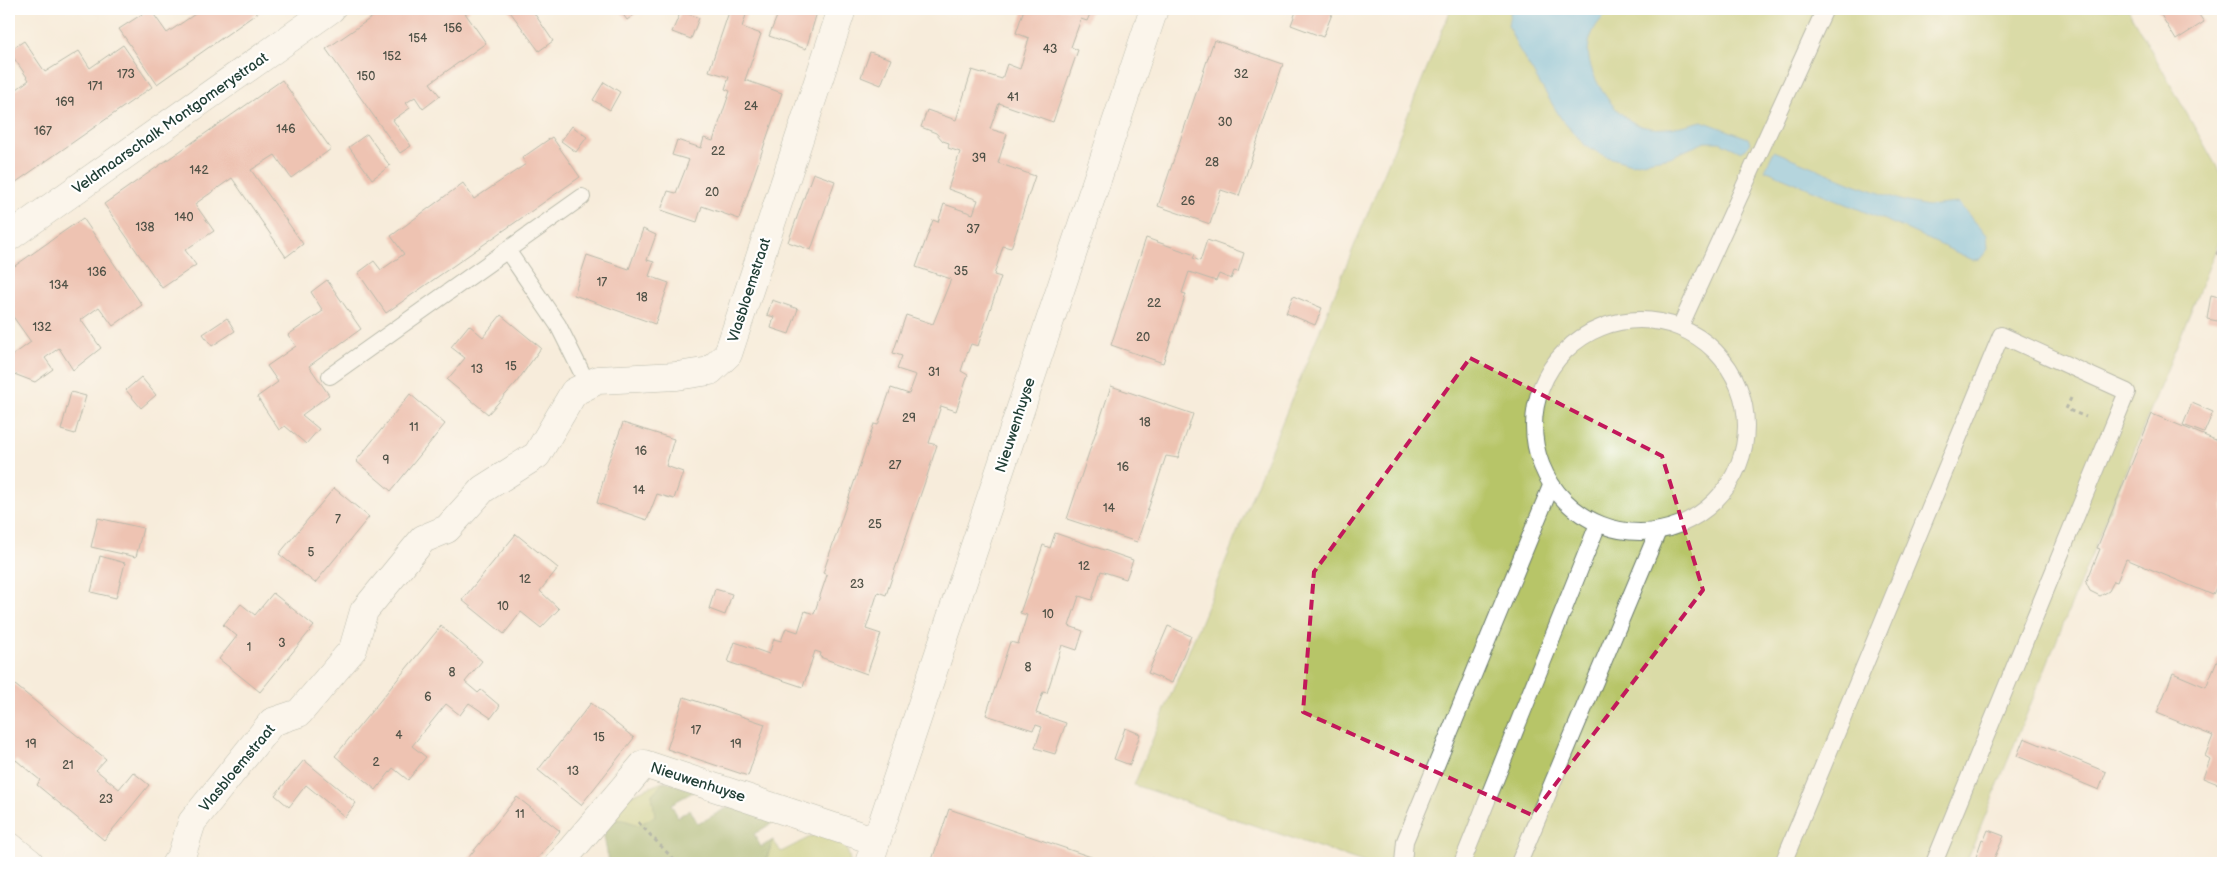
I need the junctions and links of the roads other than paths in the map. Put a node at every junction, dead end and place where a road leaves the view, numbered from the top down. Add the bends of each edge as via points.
1 (332, 9) edge
2 (842, 9) edge
3 (1154, 9) edge
4 (1825, 9) edge
5 (582, 197) dead end
6 (9, 237) edge
7 (508, 250) junction
8 (1680, 328) junction
9 (330, 376) dead end
10 (588, 385) junction
11 (1551, 486) junction
12 (1598, 524) junction
13 (1658, 532) junction
14 (9, 846) edge
15 (872, 852) edge
16 (30, 863) edge
17 (176, 863) edge
18 (560, 863) edge
19 (1403, 863) edge
20 (1462, 863) edge
21 (1519, 863) edge
22 (1783, 863) edge
23 (1934, 863) edge

1 - 6 street, Veldmaarschalk Montgomerystraat
2 - 10 street, Vlasbloemstraat via 728,354 710,371 598,380
3 - 15 street, Nieuwenhuyse
4 - 8 lane
5 - 7 lane
7 - 9 lane
7 - 10 lane via 558,324
8 - 11 lane via 1656,321 1621,321 1588,333 1560,355 1542,384 1534,418 1537,453
8 - 13 lane via 1704,341 1728,366 1742,398 1746,433 1737,467 1730,483 1718,497 1691,519
10 - 17 street, Vlasbloemstraat via 574,392 537,455 483,488 447,529 423,539 364,611 353,649 299,713 272,722 192,822
11 - 12 lane via 1575,511
11 - 19 lane via 1404,841
12 - 13 lane via 1623,531
12 - 20 lane
13 - 21 lane
14 - 16 street
15 - 18 street, Nieuwenhuyse via 644,764
22 - 23 lane via 2001,335 2127,392

